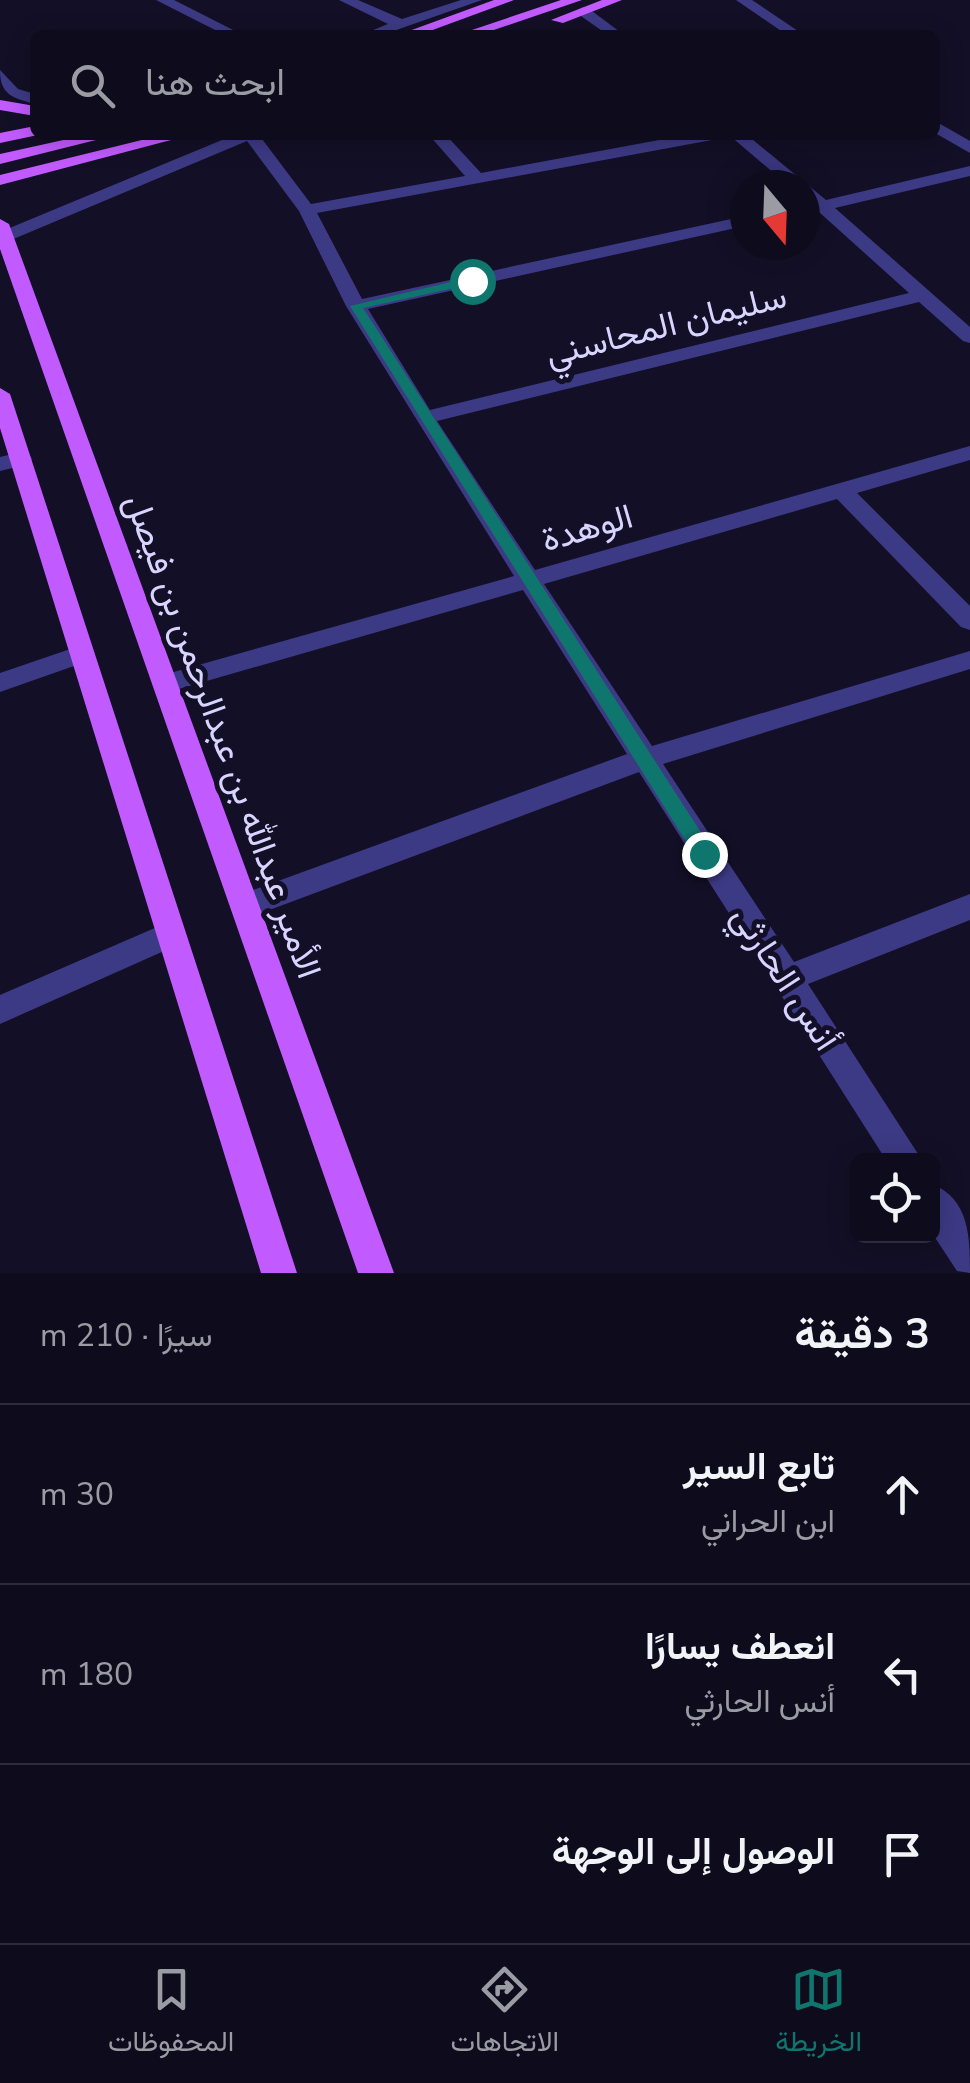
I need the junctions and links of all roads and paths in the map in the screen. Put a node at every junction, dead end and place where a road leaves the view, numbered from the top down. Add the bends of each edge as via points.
1 (163, 0) edge
2 (346, 0) edge
3 (475, 0) edge
4 (507, 0) edge
5 (615, 0) edge
6 (743, 0) edge
7 (579, 5) edge
8 (226, 30) edge
9 (403, 30) edge
10 (483, 30) edge
11 (526, 30) edge
12 (611, 30) edge
13 (789, 30) edge
14 (0, 75) edge
15 (30, 97) edge
16 (0, 105) edge
17 (30, 109) edge
18 (940, 129) edge
19 (30, 132) edge
20 (0, 138) edge
21 (86, 140) edge
22 (162, 140) edge
23 (237, 140) edge
24 (254, 140) edge
25 (442, 140) edge
26 (685, 140) edge
27 (743, 140) edge
28 (970, 148) edge
29 (0, 160) edge
30 (780, 170) edge
31 (970, 172) edge
32 (477, 179) junction
33 (0, 180) edge
34 (820, 207) edge
35 (307, 210) junction
36 (820, 212) edge
37 (730, 224) edge
38 (2, 230) edge
39 (923, 295) junction
40 (356, 306) junction
41 (970, 337) edge
42 (0, 394) edge
43 (424, 418) junction
44 (970, 453) edge
45 (10, 462) edge
46 (842, 492) junction
47 (529, 581) junction
48 (970, 621) edge
49 (82, 654) junction
50 (970, 660) edge
51 (0, 683) edge
52 (165, 684) junction
53 (644, 760) junction
54 (245, 906) junction
55 (970, 907) edge
56 (171, 934) junction
57 (785, 979) junction
58 (0, 1010) edge
59 (901, 1153) edge
60 (940, 1213) edge
61 (970, 1258) edge
62 (279, 1273) edge
63 (376, 1273) edge

1 - 8 street
2 - 9 street
3 - 9 street
4 - 9 main road
5 - 7 main road
6 - 13 street
7 - 10 main road
7 - 11 main road
7 - 12 street
14 - 15 street via 13,92
16 - 17 main road
18 - 28 street
19 - 20 main road
21 - 29 main road
22 - 33 main road
23 - 38 street
24 - 35 street, أنس الحارثي
25 - 32 street
26 - 32 street
27 - 30 street
31 - 34 street
32 - 35 street
35 - 40 street, أنس الحارثي
36 - 39 street
37 - 40 street
38 - 52 main road, الأمير عبدالله بن عبدالرحمن بن فيصل
39 - 41 street
39 - 43 street, سليمان المحاسني
40 - 43 street, أنس الحارثي
42 - 45 main road
43 - 47 street, أنس الحارثي
44 - 46 street, الوهدة
45 - 49 main road
46 - 47 street, الوهدة
46 - 48 street
47 - 52 street, الوهدة
47 - 53 street, أنس الحارثي
49 - 51 street
49 - 56 main road
50 - 53 street
52 - 54 main road, الأمير عبدالله بن عبدالرحمن بن فيصل
53 - 54 street
53 - 57 street, أنس الحارثي
54 - 63 main road, الأمير عبدالله بن عبدالرحمن بن فيصل
55 - 57 street
56 - 58 street
56 - 62 main road
57 - 59 street, أنس الحارثي
60 - 61 street

